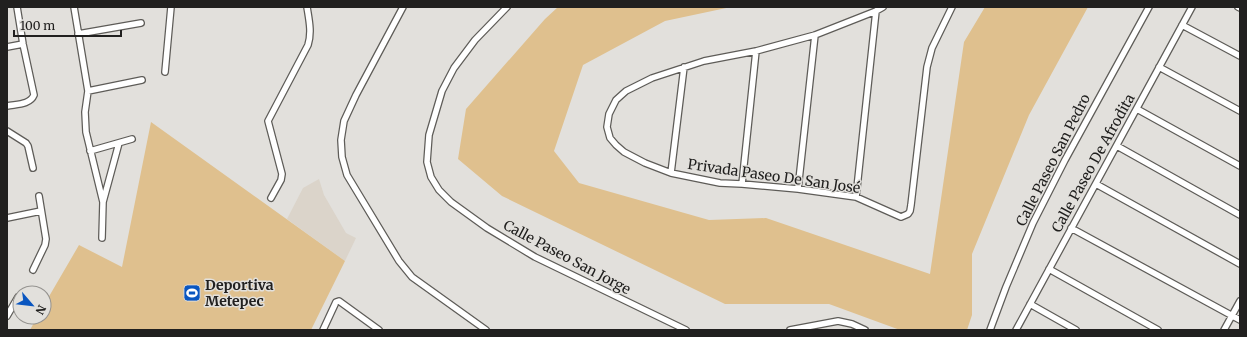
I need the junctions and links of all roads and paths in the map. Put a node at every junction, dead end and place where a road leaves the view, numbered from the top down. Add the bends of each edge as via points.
1 (17, 7) edge
2 (74, 7) edge
3 (171, 7) edge
4 (307, 7) edge
5 (403, 7) edge
6 (507, 7) edge
7 (883, 7) edge
8 (952, 7) edge
9 (1149, 7) edge
10 (1192, 7) edge
11 (876, 11) junction
12 (141, 23) dead end
13 (1182, 25) junction
14 (78, 34) junction
15 (816, 35) junction
16 (23, 44) junction
17 (7, 47) edge
18 (756, 51) junction
19 (1240, 56) edge
20 (684, 67) junction
21 (1159, 67) junction
22 (165, 72) dead end
23 (142, 80) dead end
24 (88, 91) junction
25 (7, 106) edge
26 (1137, 109) junction
27 (1240, 111) edge
28 (7, 131) edge
29 (132, 139) dead end
30 (118, 143) junction
31 (1117, 146) junction
32 (90, 151) junction
33 (1240, 166) edge
34 (33, 168) dead end
35 (671, 173) junction
36 (742, 184) junction
37 (1096, 184) junction
38 (798, 189) junction
39 (39, 196) dead end
40 (856, 197) junction
41 (271, 198) dead end
42 (103, 202) junction
43 (42, 211) junction
44 (1240, 215) edge
45 (7, 218) edge
46 (1071, 228) junction
47 (102, 238) dead end
48 (1240, 264) edge
49 (1049, 269) junction
50 (33, 270) dead end
51 (1240, 300) edge
52 (1030, 304) junction
53 (1232, 316) junction
54 (1240, 320) edge
55 (813, 328) edge
56 (323, 330) edge
57 (379, 330) edge
58 (486, 330) edge
59 (686, 330) edge
60 (790, 330) edge
61 (865, 330) edge
62 (990, 330) edge
63 (1016, 330) edge
64 (1076, 330) edge
65 (1158, 330) edge
66 (1224, 330) edge

1 - 16 street
2 - 14 street
3 - 22 street
4 - 41 street via 310,30 308,45 268,121 282,174
5 - 58 street via 344,121 342,157 347,175 399,261 412,277
6 - 59 street, Calle Paseo San Jorge via 471,46 454,68 442,91 429,135 427,162 431,177 451,202 487,228 535,257
7 - 11 street, Privada Paseo De San José
8 - 40 street, Privada Paseo De San José via 932,48 927,67 910,211 901,217
9 - 62 street, Calle Paseo San Pedro via 1033,223
10 - 13 street, Calle Paseo De Afrodita
11 - 15 street, Privada Paseo De San José
11 - 40 street
12 - 14 street
13 - 19 street
13 - 21 street, Calle Paseo De Afrodita
14 - 24 street
15 - 18 street, Privada Paseo De San José
15 - 38 street
16 - 17 street
16 - 25 street via 34,95 29,102
18 - 20 street, Privada Paseo De San José
18 - 36 street
20 - 35 street
20 - 35 street, Privada Paseo De San José via 652,78 626,91 616,100 609,114 607,127 610,138 624,152
21 - 26 street, Calle Paseo De Afrodita
21 - 27 street
23 - 24 street
24 - 32 street via 85,123
26 - 31 street, Calle Paseo De Afrodita
26 - 33 street
28 - 34 street via 26,143
29 - 30 street
30 - 32 street
30 - 42 street
31 - 37 street, Calle Paseo De Afrodita
31 - 44 street
32 - 42 street
35 - 36 street, Privada Paseo De San José via 720,183
36 - 38 street, Privada Paseo De San José
37 - 46 street, Calle Paseo De Afrodita
37 - 48 street
38 - 40 street, Privada Paseo De San José
39 - 43 street
42 - 47 street
43 - 45 street
43 - 50 street via 46,239
46 - 49 street, Calle Paseo De Afrodita
46 - 53 street
49 - 52 street, Calle Paseo De Afrodita
49 - 65 street
51 - 53 street
52 - 63 street, Calle Paseo De Afrodita
52 - 64 street
53 - 54 street
53 - 66 street
55 - 60 street
55 - 61 street via 838,322 852,324
56 - 57 street via 336,302 339,301

